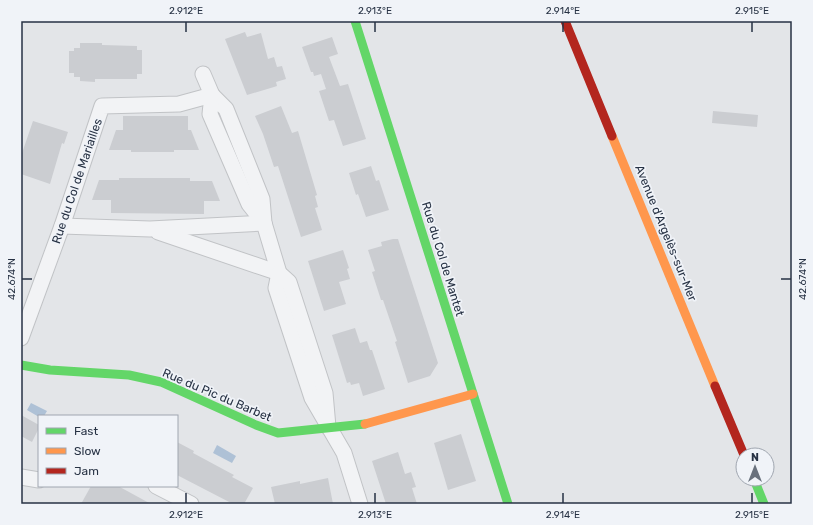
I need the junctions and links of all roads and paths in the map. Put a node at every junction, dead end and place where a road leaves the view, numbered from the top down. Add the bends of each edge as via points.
1 (355, 21) edge
2 (565, 21) edge
3 (203, 74) dead end
4 (212, 95) junction
5 (264, 223) junction
6 (62, 226) junction
7 (150, 229) junction
8 (279, 273) junction
9 (21, 338) edge
10 (21, 365) edge
11 (473, 394) junction
12 (328, 427) junction
13 (741, 447) edge
14 (21, 477) edge
15 (38, 480) edge
16 (158, 487) edge
17 (757, 487) edge
18 (191, 504) edge
19 (360, 504) edge
20 (508, 504) edge
21 (764, 504) edge

1 - 11 street, Rue du Col de Mantet
2 - 13 street, Avenue d'Argelès-sur-Mer
3 - 4 street
4 - 5 street via 226,109 232,123 262,198
4 - 6 street, Rue du Col de Mariailles via 179,104 102,106
5 - 7 street
5 - 8 street
6 - 7 street
6 - 9 street, Rue du Col de Mariailles
7 - 8 street
8 - 12 street via 289,282 325,393
10 - 12 street, Rue du Pic du Barbet via 50,370 129,375 161,382 278,433
11 - 12 street, Rue du Pic du Barbet via 364,424
11 - 20 street, Rue du Col de Mantet
12 - 19 street via 344,453
14 - 15 street
16 - 18 street
17 - 21 street

